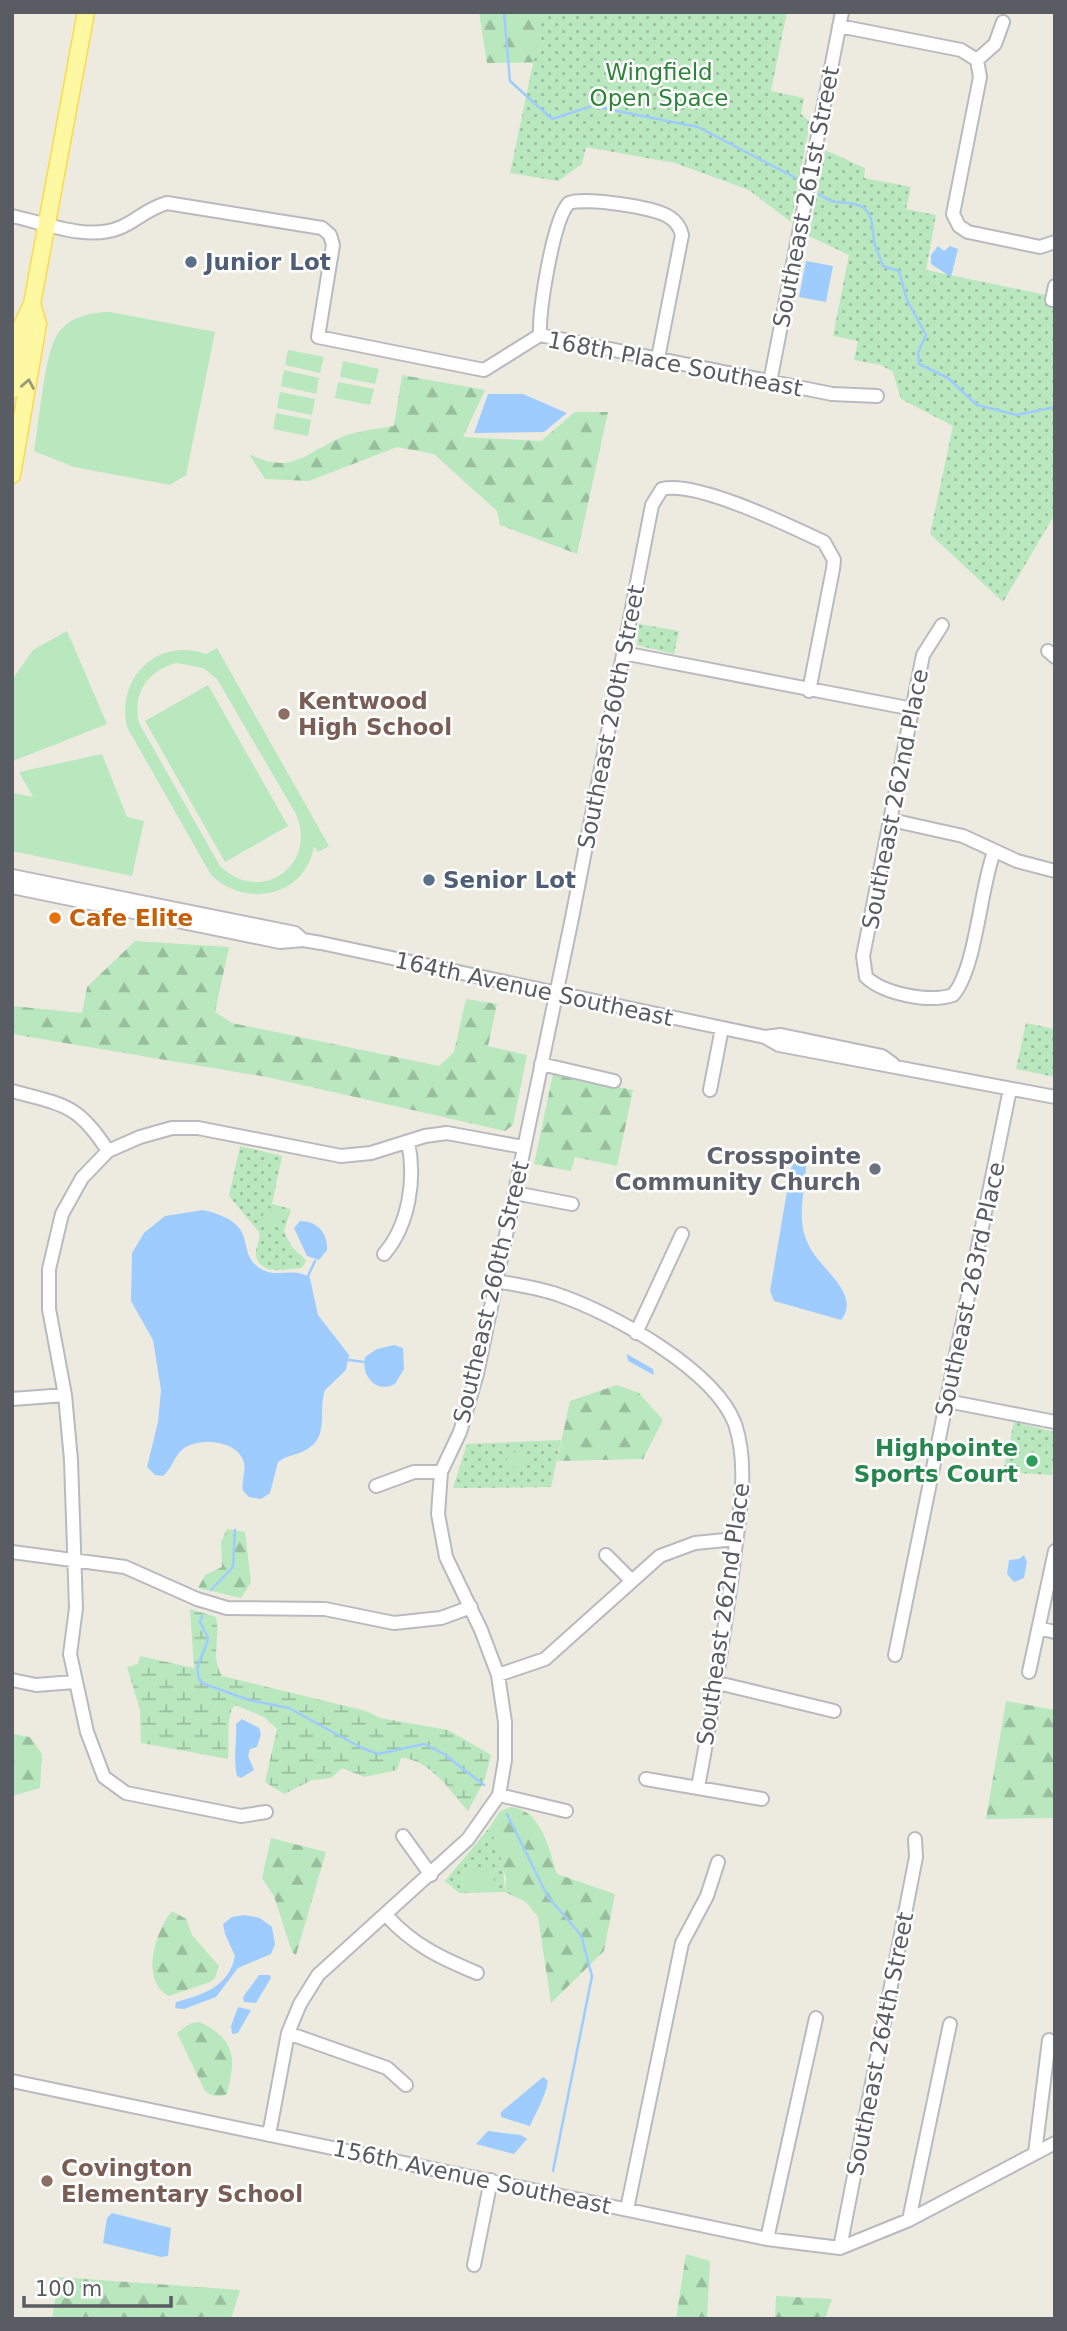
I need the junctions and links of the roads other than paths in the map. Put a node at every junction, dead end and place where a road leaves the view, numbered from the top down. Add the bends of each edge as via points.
1 (86, 12) edge
2 (842, 12) edge
3 (1003, 22) dead end
4 (839, 26) junction
5 (977, 60) junction
6 (12, 216) edge
7 (48, 225) junction
8 (1055, 242) edge
9 (1055, 286) edge
10 (1052, 300) dead end
11 (32, 304) junction
12 (540, 335) junction
13 (658, 358) junction
14 (770, 382) junction
15 (13, 384) edge
16 (877, 396) dead end
17 (12, 475) edge
18 (942, 625) dead end
19 (623, 653) junction
20 (809, 691) junction
21 (913, 709) junction
22 (891, 820) junction
23 (993, 852) junction
24 (1055, 871) edge
25 (12, 876) edge
26 (12, 887) edge
27 (303, 940) junction
28 (555, 994) junction
29 (722, 1028) junction
30 (541, 1064) junction
31 (614, 1081) dead end
32 (1010, 1089) junction
33 (710, 1090) dead end
34 (12, 1091) edge
35 (1055, 1097) edge
36 (408, 1143) junction
37 (523, 1147) junction
38 (108, 1151) junction
39 (515, 1193) junction
40 (572, 1204) dead end
41 (682, 1234) dead end
42 (384, 1254) dead end
43 (496, 1281) junction
44 (636, 1333) junction
45 (65, 1395) junction
46 (12, 1399) edge
47 (947, 1401) junction
48 (1055, 1422) edge
49 (441, 1472) junction
50 (376, 1486) dead end
51 (736, 1539) junction
52 (1055, 1551) edge
53 (12, 1552) edge
54 (606, 1555) dead end
55 (76, 1559) junction
56 (632, 1580) junction
57 (471, 1607) junction
58 (1039, 1628) junction
59 (1055, 1632) edge
60 (895, 1655) dead end
61 (1029, 1672) dead end
62 (498, 1675) junction
63 (12, 1680) edge
64 (74, 1682) junction
65 (718, 1683) junction
66 (834, 1712) dead end
67 (646, 1779) dead end
68 (698, 1787) junction
69 (499, 1795) junction
70 (762, 1798) dead end
71 (566, 1811) dead end
72 (266, 1812) dead end
73 (403, 1836) dead end
74 (915, 1839) dead end
75 (718, 1862) dead end
76 (431, 1875) junction
77 (387, 1916) junction
78 (477, 1973) dead end
79 (816, 2018) dead end
80 (950, 2024) dead end
81 (288, 2033) junction
82 (1049, 2040) dead end
83 (12, 2081) edge
84 (406, 2085) dead end
85 (269, 2135) junction
86 (1055, 2143) edge
87 (1035, 2153) junction
88 (491, 2180) junction
89 (627, 2209) junction
90 (909, 2220) junction
91 (767, 2239) junction
92 (839, 2248) junction
93 (474, 2265) dead end

1 - 7 main road
2 - 4 street, Southeast 261st Street
3 - 5 street via 995,44
4 - 5 street via 961,50
4 - 14 street, Southeast 261st Street
5 - 8 street via 980,77 953,205 956,222 968,232 1040,247
6 - 7 street
7 - 11 main road
7 - 12 street, 168th Place Southeast via 101,233 121,228 148,209 167,203 322,229 333,245 318,337 484,370
9 - 10 street
11 - 15 main road via 22,324
17 -> 11 main road via 38,324
12 - 13 street, 168th Place Southeast
12 - 13 street via 558,220 569,203 583,200 663,213 679,226 681,246
13 - 14 street, 168th Place Southeast
14 - 16 street, 168th Place Southeast via 832,394
18 - 21 street, Southeast 262nd Place via 923,655
19 - 20 street
19 - 20 street, Southeast 260th Street via 652,505 662,489 673,486 701,492 814,537 831,551 833,569
19 - 28 street, Southeast 260th Street
20 - 21 street
21 - 22 street, Southeast 262nd Place
22 - 23 street via 963,836
22 - 23 street, Southeast 262nd Place via 863,956 866,977 877,987 940,999 953,995 964,979
23 - 24 street
25 - 27 street, 164th Avenue Southeast via 295,933
26 - 27 street, 164th Avenue Southeast via 280,942
27 - 28 street, 164th Avenue Southeast
28 - 29 street, 164th Avenue Southeast
28 - 30 street, Southeast 260th Street
29 - 32 street, 164th Avenue Southeast via 792,1048
29 - 33 street
30 - 31 street
30 - 37 street, Southeast 260th Street
32 - 35 street, 164th Avenue Southeast
32 - 47 street, Southeast 263rd Place
34 - 38 street via 77,1111
36 - 37 street via 447,1133
36 - 38 street via 341,1156 186,1128 157,1131
36 - 42 street via 412,1175 401,1227
37 - 39 street, Southeast 260th Street
38 - 45 street via 75,1188 52,1248 49,1309
39 - 40 street
39 - 43 street, Southeast 260th Street
41 - 44 street
43 - 44 street, Southeast 262nd Place via 575,1301
43 - 49 street, Southeast 260th Street via 473,1389
44 - 51 street, Southeast 262nd Place via 711,1386 734,1422 743,1472
45 - 46 street
45 - 55 street
47 - 48 street
47 - 60 street, Southeast 263rd Place
49 - 50 street via 414,1472
49 - 57 street, Southeast 260th Street via 440,1533 446,1557
51 - 56 street via 679,1548 660,1556
51 - 65 street, Southeast 262nd Place
52 - 58 street
53 - 55 street
54 - 56 street
55 - 57 street via 125,1567 227,1608 325,1609 394,1622 441,1618
55 - 64 street via 70,1654
56 - 62 street via 545,1659
57 - 62 street, Southeast 260th Street
58 - 59 street
58 - 61 street
62 - 69 street, Southeast 260th Street via 505,1722
63 - 64 street via 36,1685
64 - 72 street via 104,1777 126,1793 241,1816
65 - 66 street
65 - 68 street, Southeast 262nd Place
67 - 68 street
68 - 70 street
69 - 71 street
69 - 76 street, Southeast 260th Street via 468,1839
73 - 76 street
74 - 92 street, Southeast 264th Street via 916,1857
75 - 89 street via 707,1896 682,1943
76 - 77 street, Southeast 260th Street
77 - 78 street via 431,1954
77 - 81 street, Southeast 260th Street via 318,1975
79 - 91 street
80 - 90 street
81 - 84 street via 387,2067
81 - 85 street, Southeast 260th Street
82 - 87 street
83 - 85 street, 156th Avenue Southeast
85 - 88 street, 156th Avenue Southeast
86 - 87 street
87 - 90 street
88 - 89 street, 156th Avenue Southeast
88 - 93 street
89 - 91 street, 156th Avenue Southeast
90 - 92 street
91 - 92 street, 156th Avenue Southeast

